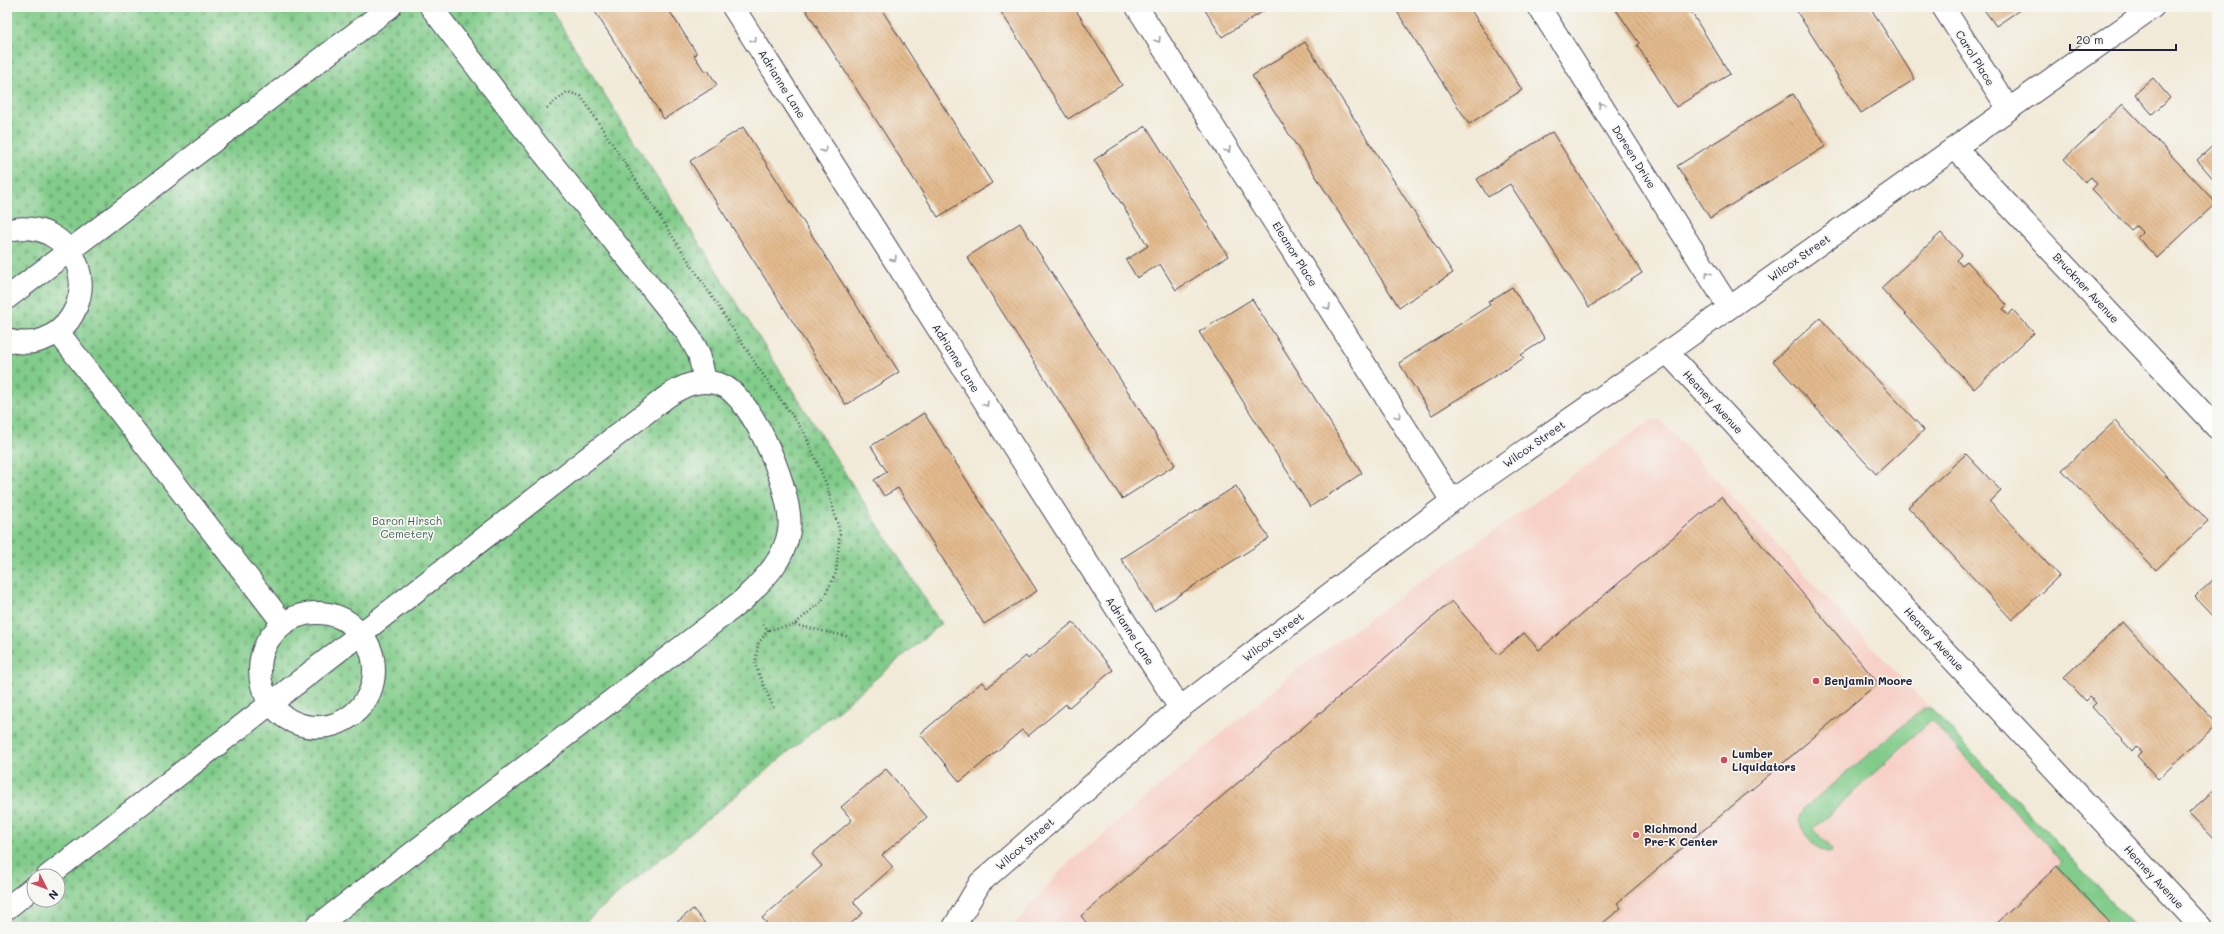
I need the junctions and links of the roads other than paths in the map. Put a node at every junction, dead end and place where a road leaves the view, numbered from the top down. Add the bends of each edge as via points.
1 (390, 7) edge
2 (431, 7) edge
3 (733, 7) edge
4 (1137, 7) edge
5 (1539, 7) edge
6 (1943, 7) edge
7 (2152, 7) edge
8 (2008, 108) junction
9 (1955, 148) junction
10 (7, 231) edge
11 (69, 249) junction
12 (7, 298) edge
13 (1729, 307) junction
14 (58, 332) junction
15 (7, 340) edge
16 (1667, 352) junction
17 (705, 381) junction
18 (2217, 428) edge
19 (1452, 501) junction
20 (283, 623) junction
21 (361, 633) junction
22 (270, 704) junction
23 (1180, 708) junction
24 (58, 868) edge
25 (26, 893) edge
26 (7, 908) edge
27 (316, 927) edge
28 (954, 927) edge
29 (2201, 927) edge

1 - 11 street
2 - 17 street via 688,334 700,358
3 -> 23 street, Adrianne Lane
4 -> 19 street, Eleanor Place
13 -> 5 street, Doreen Drive
6 - 8 street, Carol Place
7 - 8 street, Wilcox Street
8 - 9 street, Wilcox Street
9 - 13 street, Wilcox Street
9 - 18 street, Bruckner Avenue
10 - 11 street via 26,228 42,231 57,238
11 - 12 street
11 - 14 street via 77,262 81,277 81,293 77,308
13 - 16 street, Wilcox Street
14 - 15 street via 31,343
14 - 20 street
16 - 19 street, Wilcox Street
16 - 29 street, Heaney Avenue
17 - 21 street via 678,389 665,398
17 - 27 street via 720,384 741,400 765,438 779,472 788,508 790,530 782,553 768,576 742,600
19 - 23 street, Wilcox Street
20 - 21 street via 310,612 325,613 339,616
20 - 22 street via 272,633 264,646 260,661 263,691
21 - 22 street
21 - 22 street via 370,648 374,664 373,680 368,696 345,720 329,726 297,724 282,716
22 - 24 street
23 - 28 street, Wilcox Street via 980,883
25 - 26 street

